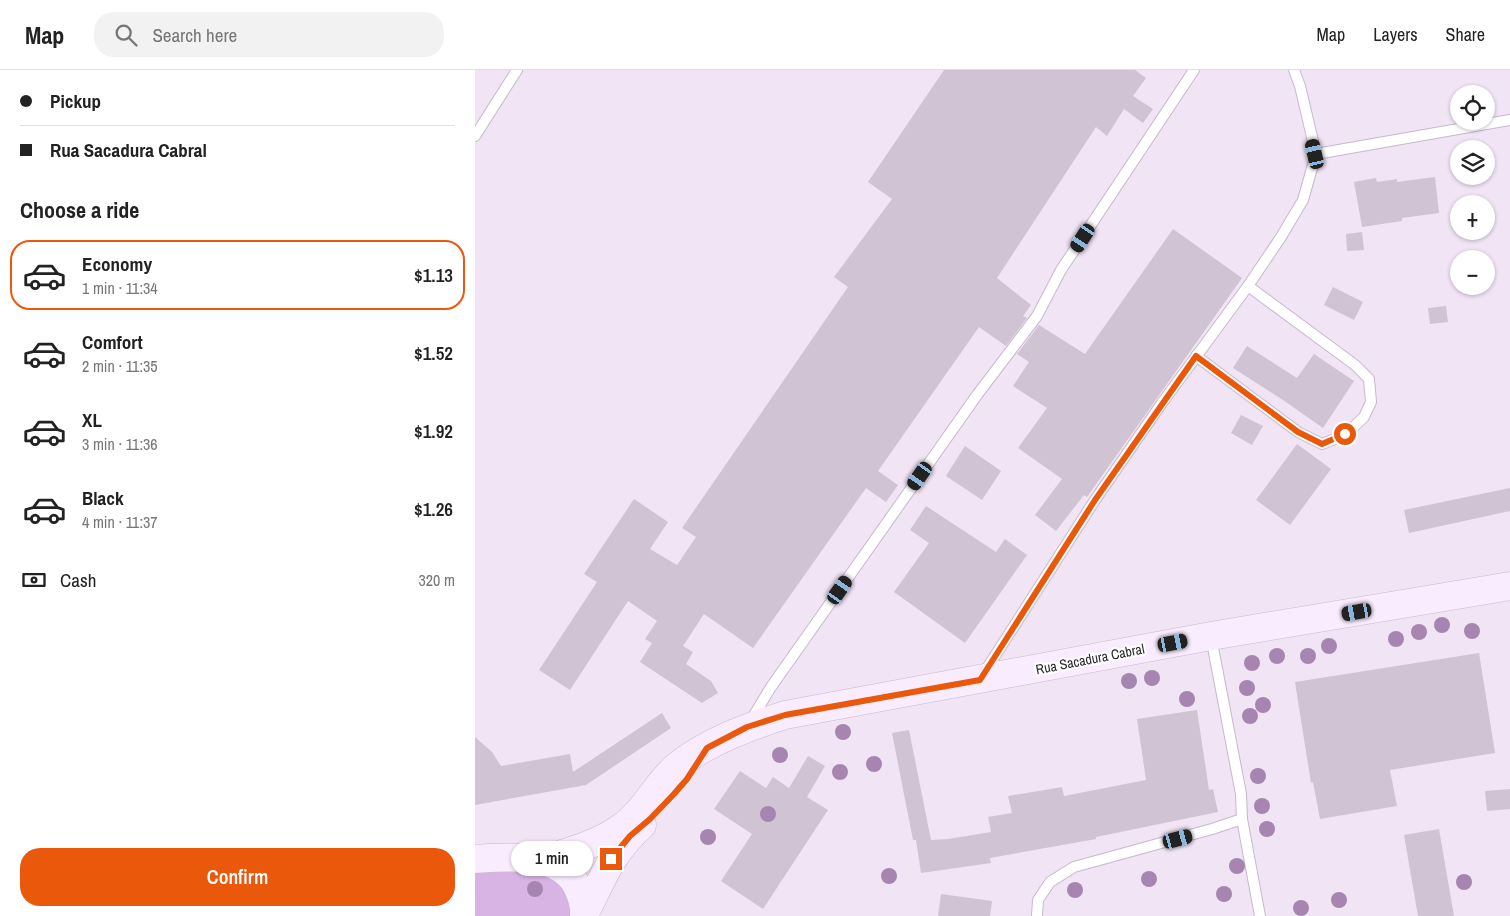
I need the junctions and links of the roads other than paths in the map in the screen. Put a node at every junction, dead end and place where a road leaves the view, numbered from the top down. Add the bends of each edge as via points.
1 (517, 70) edge
2 (1194, 70) edge
3 (1294, 70) edge
4 (1510, 120) edge
5 (475, 136) edge
6 (1315, 154) junction
7 (1248, 286) junction
8 (1196, 356) junction
9 (1510, 586) edge
10 (1211, 636) junction
11 (980, 680) junction
12 (747, 727) junction
13 (707, 748) junction
14 (1242, 819) junction
15 (475, 859) edge
16 (542, 860) junction
17 (584, 915) edge
18 (1037, 916) edge
19 (1260, 916) edge

1 - 5 lane
2 - 12 lane via 1061,270 1037,316 977,395 771,687
3 - 6 lane
4 - 6 lane
6 - 7 lane via 1303,200
7 - 8 lane
7 - 8 lane via 1355,365 1369,379 1371,402 1364,418 1345,434 1322,444 1298,432
8 - 11 lane via 1095,500
9 - 10 main road, Rua Sacadura Cabral
10 - 11 main road, Rua Sacadura Cabral
10 - 14 lane via 1241,794
11 - 12 main road, Rua Sacadura Cabral via 785,715
12 - 13 main road, Rua Sacadura Cabral
13 - 16 main road, Rua Sacadura Cabral via 676,767 621,828 598,841
13 - 17 main road, Rua Sacadura Cabral via 687,779 611,859
14 - 18 lane via 1074,867 1050,882 1038,900
14 - 19 lane
15 - 16 main road
16 - 17 main road via 559,867 573,879 582,896

